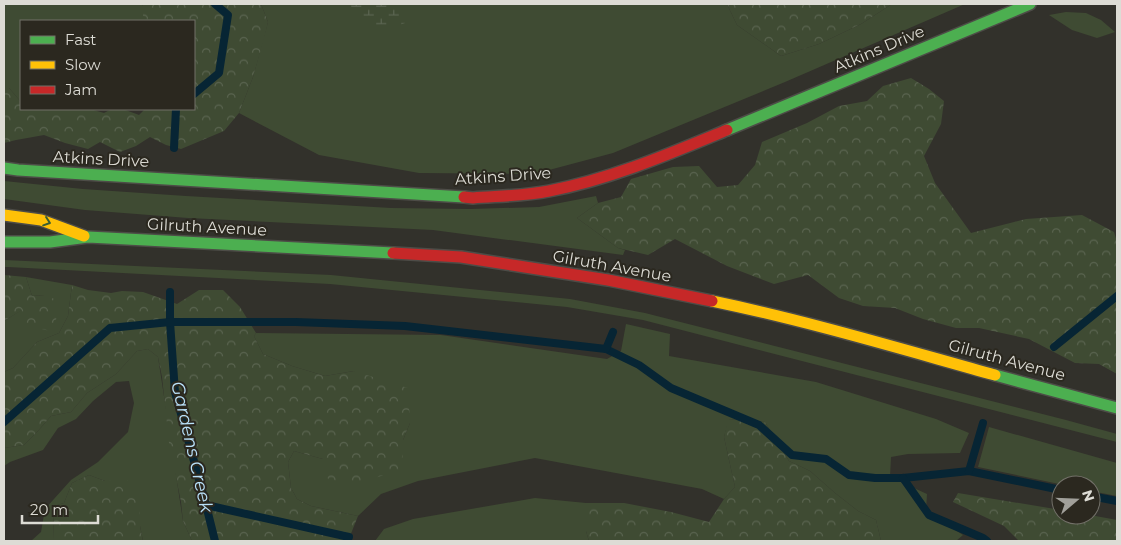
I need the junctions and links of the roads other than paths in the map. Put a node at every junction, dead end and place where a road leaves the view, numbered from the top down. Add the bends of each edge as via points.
1 (1030, 4) edge
2 (4, 168) edge
3 (4, 215) edge
4 (88, 237) junction
5 (4, 242) edge
6 (1117, 408) edge

1 - 2 street, Atkins Drive via 649,162 602,178 525,194 473,198
3 -> 4 street, Gilruth Avenue via 41,220
4 - 5 street, Gilruth Avenue via 50,242
4 - 6 street, Gilruth Avenue via 461,257 608,280 804,322

